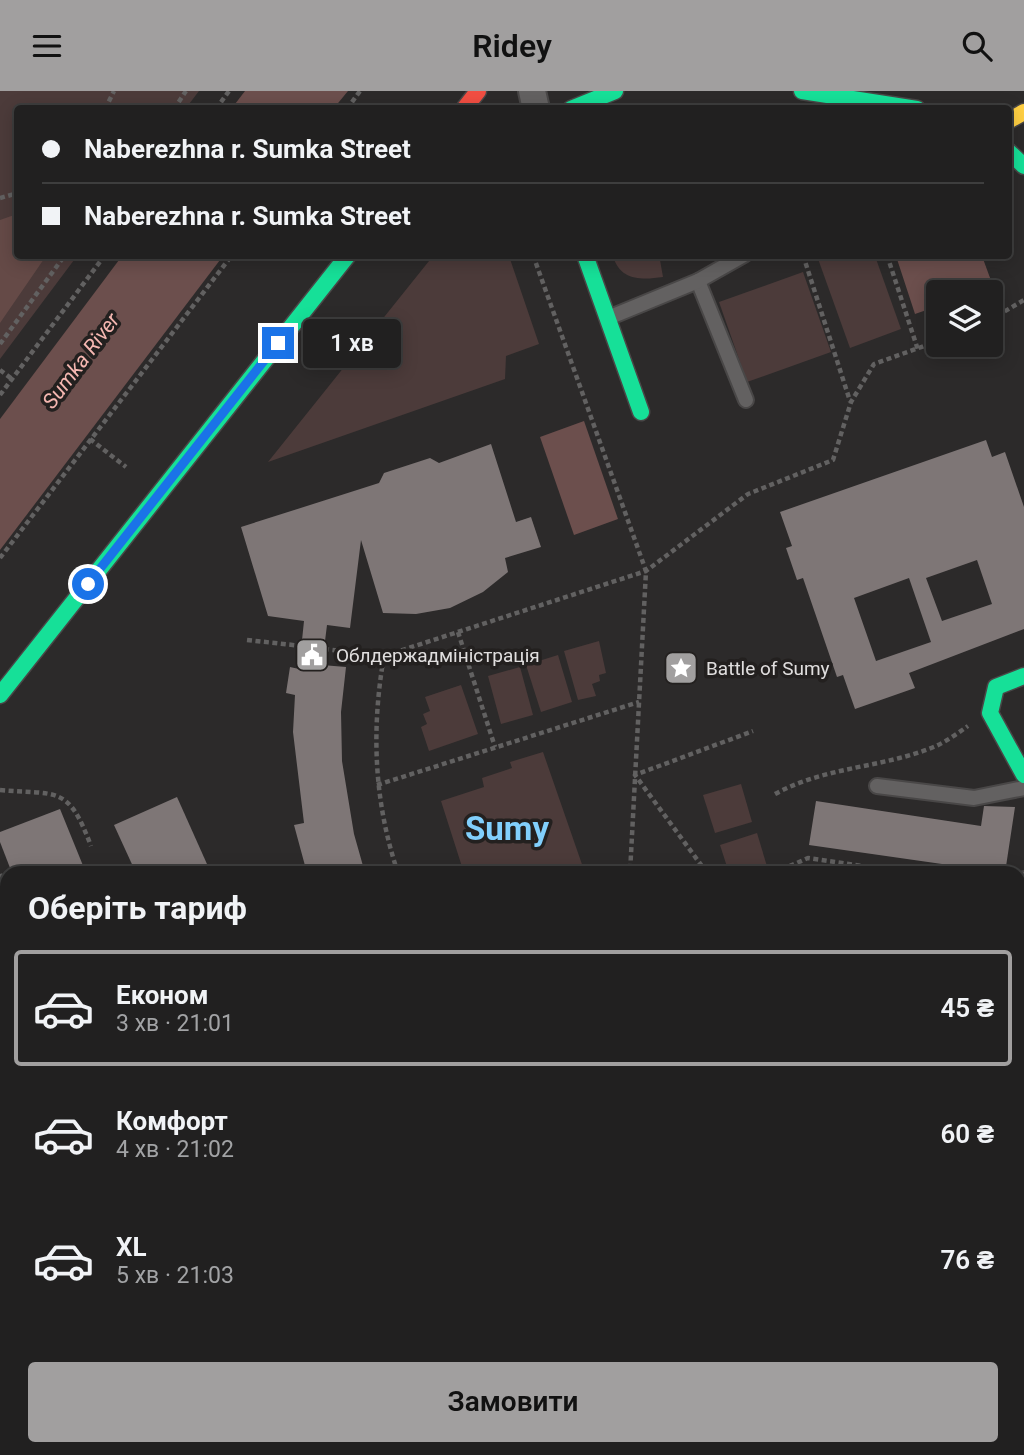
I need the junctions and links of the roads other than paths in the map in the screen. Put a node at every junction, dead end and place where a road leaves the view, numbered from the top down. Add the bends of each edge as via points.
1 (478, 91) edge
2 (615, 91) edge
3 (807, 91) edge
4 (467, 105) edge
5 (581, 105) edge
6 (893, 105) edge
7 (345, 259) edge
8 (586, 259) edge
9 (737, 259) edge
10 (698, 281) junction
11 (607, 319) junction
12 (746, 400) dead end
13 (641, 412) dead end
14 (1024, 676) edge
15 (0, 695) edge
16 (1024, 775) edge
17 (877, 786) dead end
18 (1024, 788) edge

1 - 4 main road
2 - 5 main road
3 - 6 main road
7 - 15 main road
8 - 11 main road
9 - 10 lane
10 - 11 lane
10 - 12 lane
11 - 13 main road
14 - 16 main road via 996,687 990,713
17 - 18 lane via 974,798

